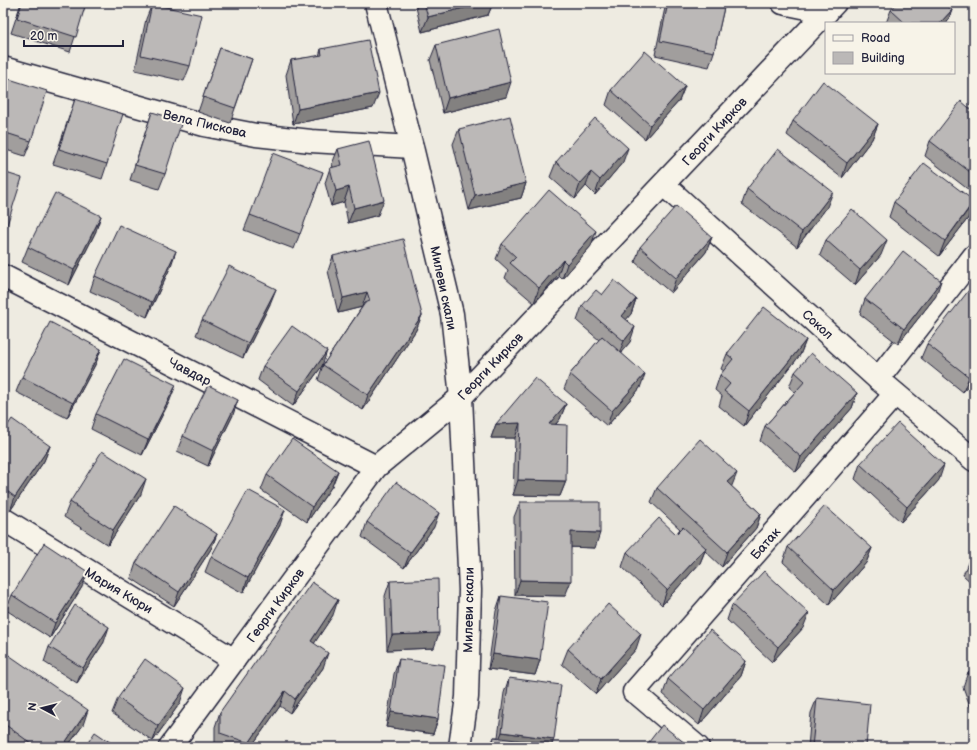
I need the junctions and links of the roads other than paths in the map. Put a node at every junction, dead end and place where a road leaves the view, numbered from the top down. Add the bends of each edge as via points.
1 (376, 3) edge
2 (783, 3) edge
3 (831, 7) edge
4 (3, 68) edge
5 (412, 147) junction
6 (664, 185) junction
7 (974, 256) edge
8 (3, 276) edge
9 (878, 379) junction
10 (896, 394) junction
11 (461, 397) junction
12 (974, 460) edge
13 (376, 467) junction
14 (3, 519) edge
15 (234, 660) junction
16 (634, 692) joint
17 (170, 747) edge
18 (460, 747) edge
19 (699, 747) edge

1 - 5 street, Милеви скали
2 - 3 street
3 - 6 street, Георги Кирков
4 - 5 street, Вела Пискова via 204,125 249,134 311,141
5 - 11 street, Милеви скали via 452,314
6 - 9 street, Сокол
6 - 11 street, Георги Кирков
7 - 9 street
8 - 13 street, Чавдар
9 - 10 street, Сокол
10 - 12 street, Сокол
10 - 16 street, Батак
11 - 13 street, Георги Кирков
11 - 18 street, Милеви скали via 470,590 467,698
13 - 15 street, Георги Кирков
14 - 15 street, Мария Кюри
15 - 17 street, Георги Кирков
16 - 19 lane

